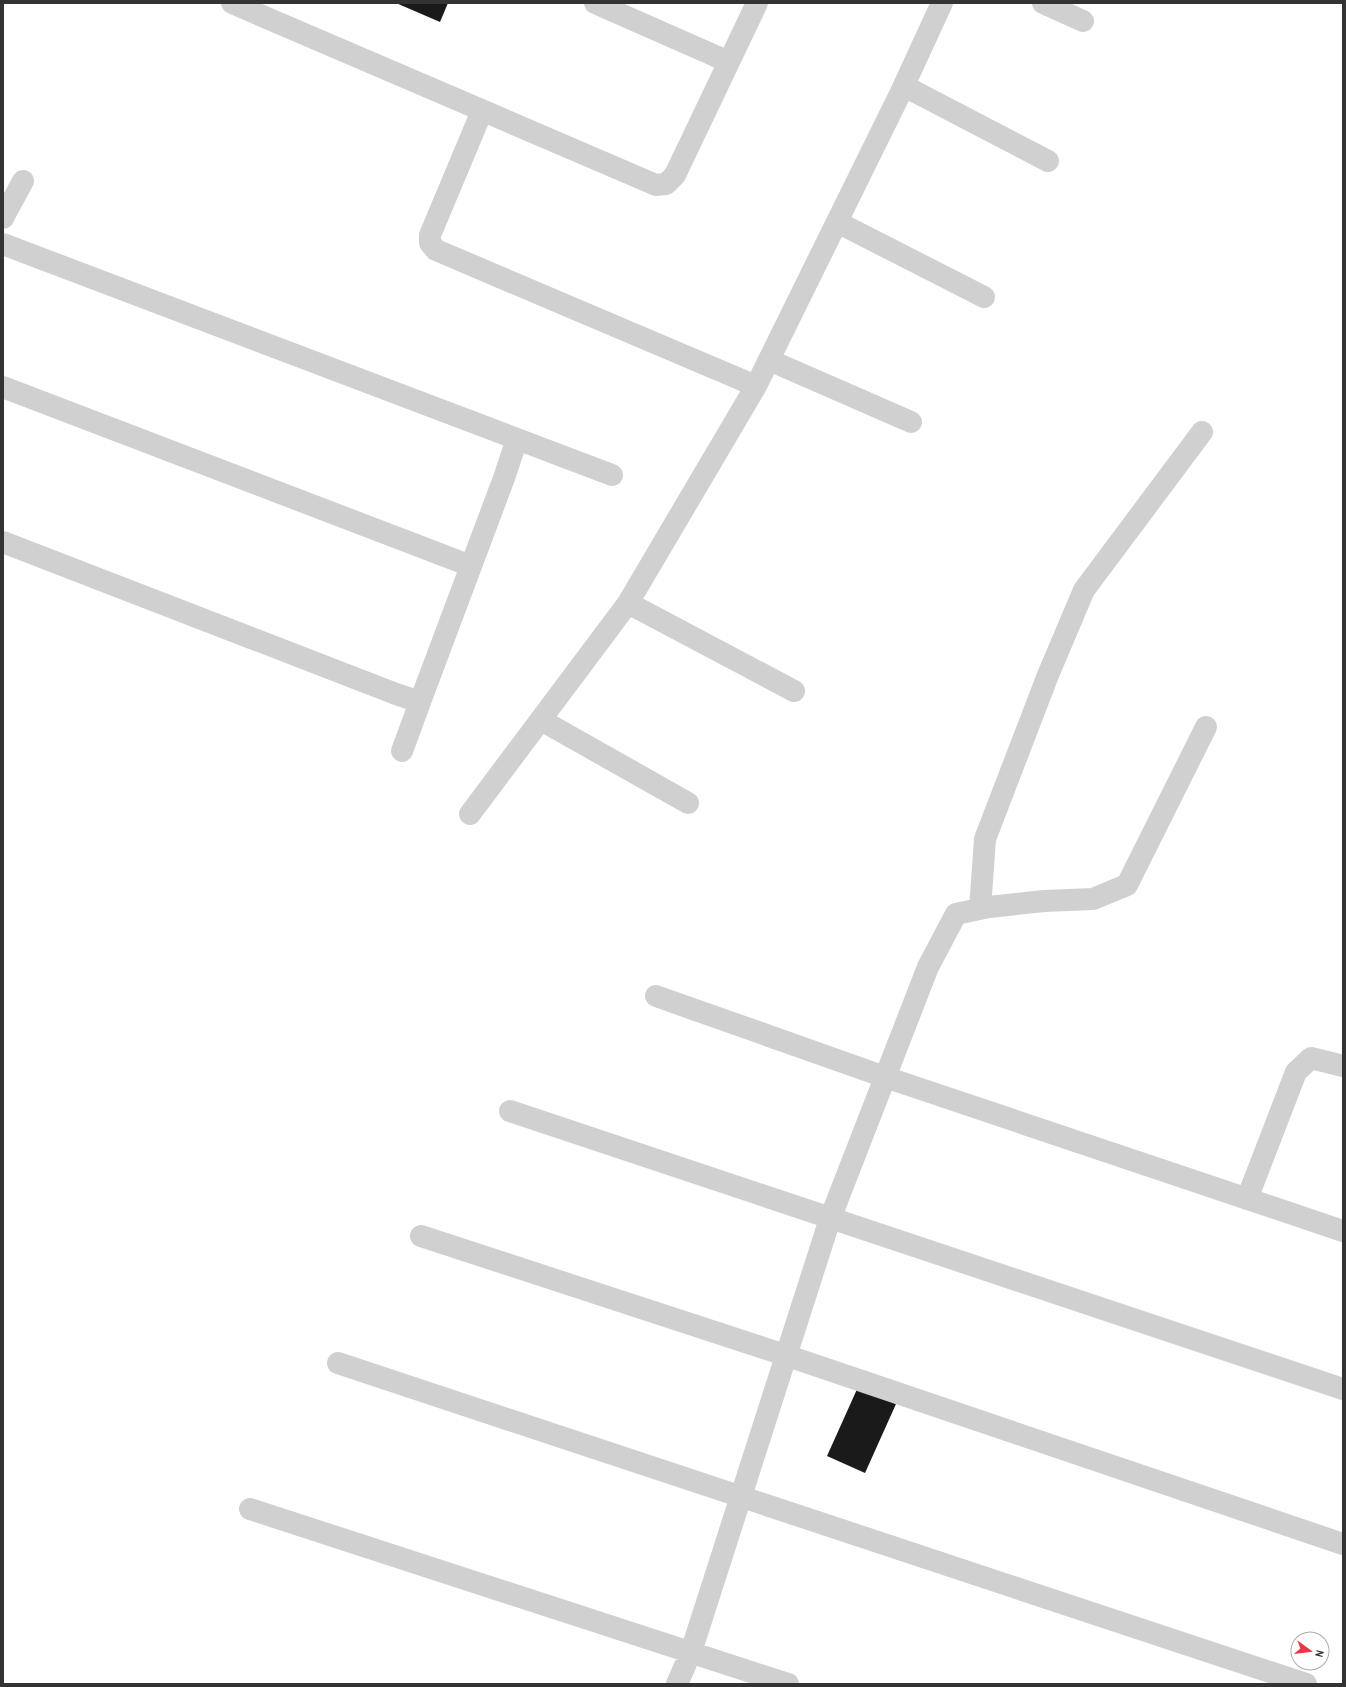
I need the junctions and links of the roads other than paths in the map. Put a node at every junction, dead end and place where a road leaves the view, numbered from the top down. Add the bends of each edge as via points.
1 (232, 3) edge
2 (595, 3) edge
3 (757, 3) edge
4 (942, 3) edge
5 (1043, 3) edge
6 (1083, 21) dead end
7 (729, 62) junction
8 (904, 86) junction
9 (482, 111) junction
10 (1048, 161) dead end
11 (23, 181) dead end
12 (3, 218) edge
13 (837, 222) junction
14 (3, 244) edge
15 (984, 297) dead end
16 (769, 360) junction
17 (756, 386) junction
18 (3, 387) edge
19 (911, 422) dead end
20 (1202, 432) dead end
21 (517, 439) junction
22 (612, 475) dead end
23 (3, 542) edge
24 (471, 566) junction
25 (628, 603) junction
26 (794, 691) dead end
27 (420, 702) junction
28 (541, 720) junction
29 (1206, 727) dead end
30 (402, 751) dead end
31 (688, 803) dead end
32 (470, 814) dead end
33 (980, 909) junction
34 (656, 996) dead end
35 (1343, 1066) edge
36 (885, 1077) junction
37 (510, 1111) dead end
38 (1247, 1199) junction
39 (830, 1219) junction
40 (1343, 1231) edge
41 (421, 1236) dead end
42 (785, 1355) junction
43 (338, 1363) dead end
44 (1343, 1389) edge
45 (741, 1496) junction
46 (250, 1508) dead end
47 (1343, 1544) edge
48 (691, 1652) junction
49 (677, 1684) edge
50 (788, 1684) edge
51 (1306, 1684) edge

1 - 9 street
2 - 7 street
3 - 7 street
4 - 8 street
5 - 6 street
7 - 9 street via 675,175 666,184 656,185
8 - 10 street
8 - 13 street
9 - 17 street via 430,235 430,243 436,250
11 - 12 street
13 - 15 street
13 - 16 street
14 - 21 street
16 - 17 street
16 - 19 street
17 - 25 street
18 - 24 street
20 - 33 street via 1084,590 1048,675 985,839
21 - 22 street
21 - 24 street
23 - 27 street
24 - 27 street
25 - 26 street
25 - 28 street
27 - 30 street
28 - 31 street
28 - 32 street
29 - 33 street via 1127,885 1093,899 1044,901
33 - 36 street via 956,914 928,967
34 - 36 street
35 - 38 street via 1311,1058 1296,1072
36 - 38 street
36 - 39 street
37 - 39 street
38 - 40 street
39 - 42 street
39 - 44 street
41 - 42 street
42 - 45 street
42 - 47 street
43 - 45 street
45 - 48 street
45 - 51 street
46 - 48 street
48 - 49 street
48 - 50 street

